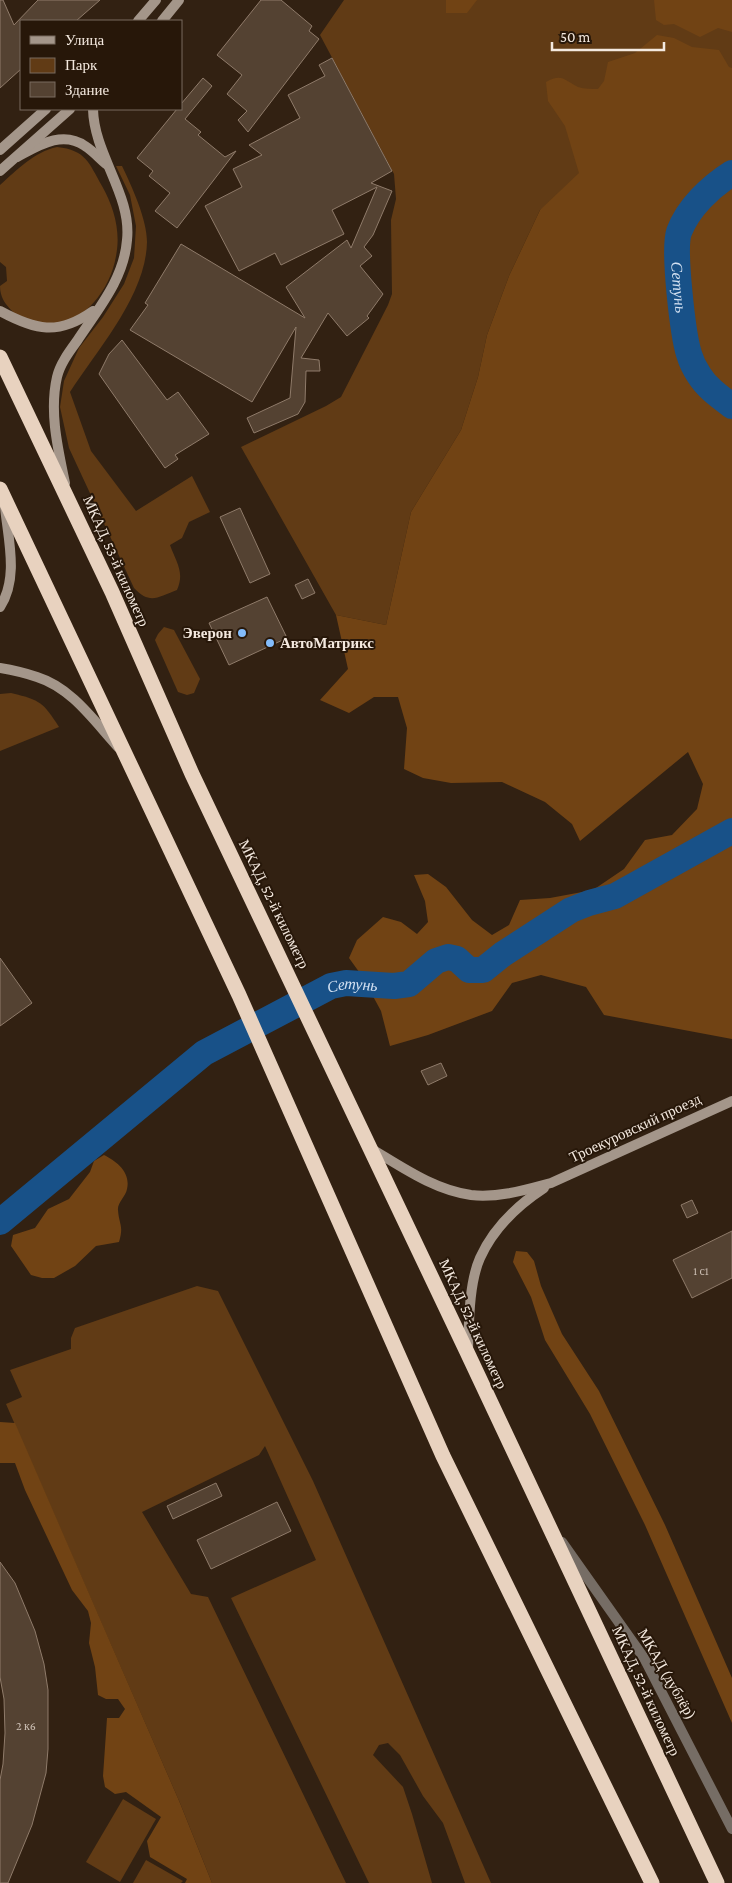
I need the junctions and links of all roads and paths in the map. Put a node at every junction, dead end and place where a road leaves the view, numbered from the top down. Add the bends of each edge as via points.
1 (156, 0) edge
2 (179, 0) edge
3 (139, 20) edge
4 (163, 20) edge
5 (45, 110) edge
6 (69, 110) edge
7 (93, 110) edge
8 (0, 150) edge
9 (16, 157) junction
10 (107, 166) junction
11 (0, 171) edge
12 (98, 308) junction
13 (0, 311) edge
14 (0, 357) edge
15 (2, 493) edge
16 (66, 494) junction
17 (0, 607) edge
18 (0, 668) edge
19 (126, 755) junction
20 (196, 782) joint
21 (732, 1101) edge
22 (369, 1148) junction
23 (551, 1183) junction
24 (467, 1352) junction
25 (545, 1518) junction
26 (732, 1829) edge
27 (652, 1883) edge
28 (717, 1883) edge

1 - 3 main road
2 - 4 main road
5 - 8 main road
6 - 9 main road
7 - 10 main road
9 - 10 main road via 46,142 61,139 86,146
9 - 11 main road
10 - 12 main road via 122,199 128,235 121,269
12 - 13 main road via 84,318 52,328 34,327
12 - 16 main road via 57,375 54,416
14 - 16 highway, МКАД, 53-й километр
15 - 17 main road via 11,563 9,585
15 - 19 highway
16 - 20 highway, МКАД, 53-й километр
18 - 19 main road via 39,677 58,687 76,700
19 - 27 highway via 269,1061 443,1456
20 - 22 highway, МКАД, 52-й километр
21 - 23 main road, Троекуровский проезд
22 - 23 main road, Троекуровский проезд via 417,1176 449,1190 472,1195 520,1191
22 - 24 highway, МКАД, 52-й километр
23 - 24 main road, Троекуровский проезд via 526,1200 500,1226 480,1258 470,1308
24 - 25 highway, МКАД, 52-й километр
25 - 26 street, МКАД (дублёр) via 644,1658
25 - 28 highway, МКАД, 52-й километр

